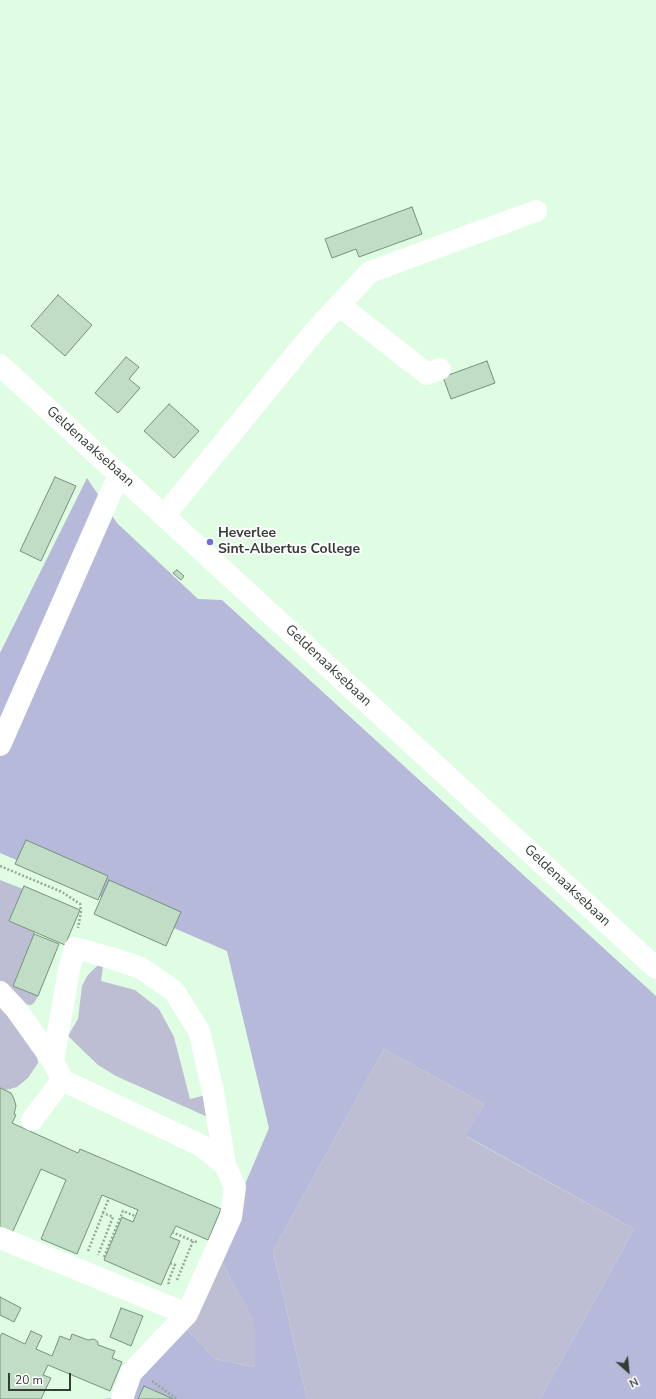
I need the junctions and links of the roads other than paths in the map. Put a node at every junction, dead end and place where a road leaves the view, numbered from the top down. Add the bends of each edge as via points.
1 (536, 211) dead end
2 (339, 305) junction
3 (0, 365) edge
4 (440, 369) dead end
5 (120, 475) junction
6 (164, 516) junction
7 (0, 745) edge
8 (656, 968) edge
9 (0, 992) edge
10 (53, 1061) junction
11 (62, 1080) junction
12 (32, 1120) dead end
13 (225, 1165) junction
14 (0, 1238) edge
15 (187, 1314) junction
16 (122, 1399) edge

1 - 2 street via 370,272
2 - 4 street via 427,374
2 - 6 street via 314,332
3 - 5 street, Geldenaaksebaan
5 - 6 street, Geldenaaksebaan
5 - 7 street
6 - 8 street, Geldenaaksebaan
9 - 10 street via 16,1009
10 - 11 street
10 - 13 street via 75,948 141,968 174,991 199,1031
11 - 12 street
11 - 13 street via 202,1146
13 - 15 street via 235,1188 231,1218
14 - 15 street
15 - 16 street via 131,1373

